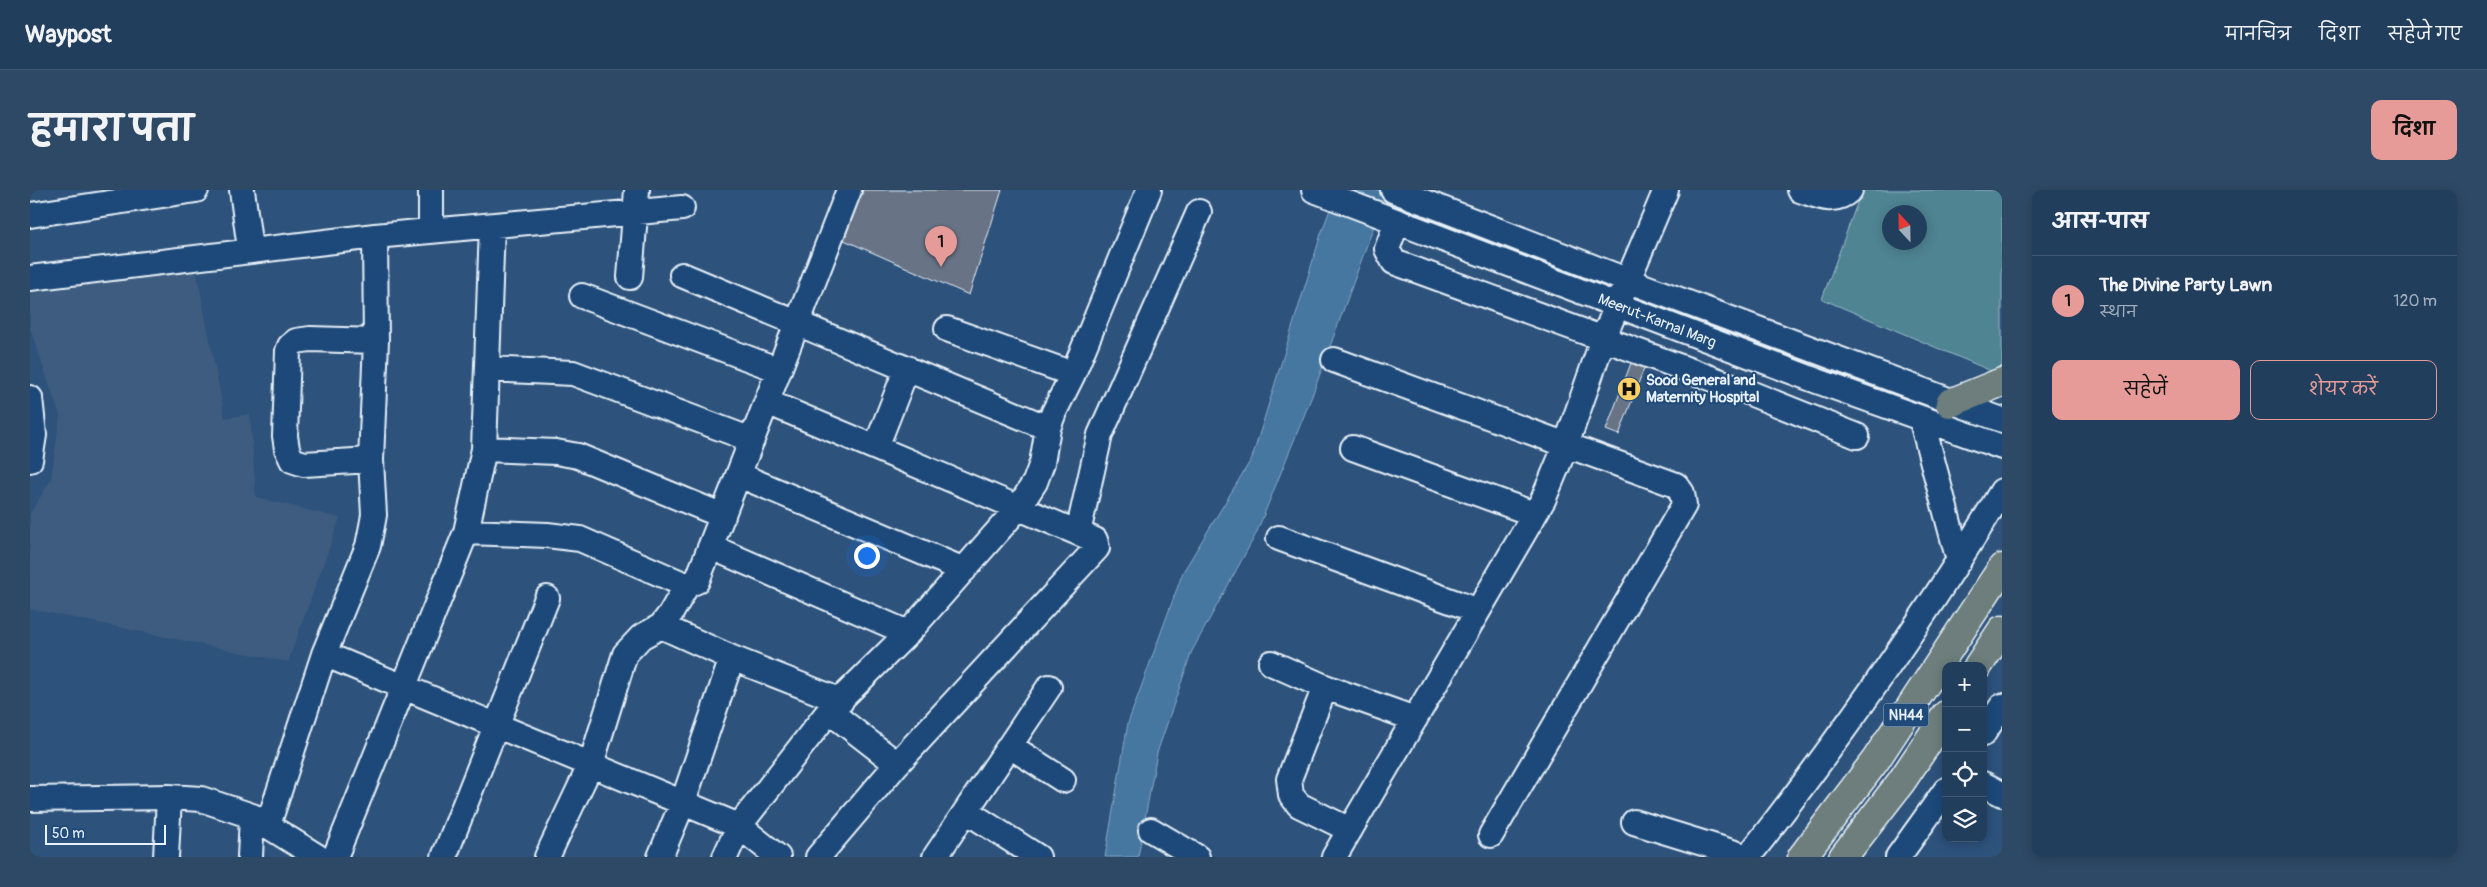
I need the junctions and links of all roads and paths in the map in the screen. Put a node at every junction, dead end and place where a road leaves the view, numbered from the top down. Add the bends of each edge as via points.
1 (196, 190) edge
2 (242, 190) edge
3 (431, 190) edge
4 (849, 190) edge
5 (1149, 190) edge
6 (1314, 190) edge
7 (1666, 190) edge
8 (1800, 190) edge
9 (1850, 190) edge
10 (1401, 193) edge
11 (636, 201) edge
12 (682, 208) dead end
13 (1199, 212) dead end
14 (30, 216) edge
15 (1393, 221) junction
16 (492, 226) junction
17 (431, 231) junction
18 (375, 236) junction
19 (250, 249) junction
20 (682, 275) dead end
21 (630, 277) dead end
22 (30, 278) edge
23 (1629, 282) junction
24 (582, 296) dead end
25 (1618, 306) junction
26 (798, 323) junction
27 (947, 329) dead end
28 (1603, 339) junction
29 (376, 341) junction
30 (1334, 360) dead end
31 (908, 368) junction
32 (487, 369) junction
33 (779, 370) junction
34 (1073, 374) junction
35 (1876, 375) junction
36 (2002, 382) edge
37 (30, 398) edge
38 (1866, 399) junction
39 (767, 402) junction
40 (1950, 403) junction
41 (1921, 418) junction
42 (2002, 420) edge
43 (1048, 428) junction
44 (1857, 436) dead end
45 (752, 440) junction
46 (1566, 445) junction
47 (876, 447) junction
48 (2002, 447) edge
49 (1353, 448) dead end
50 (484, 449) junction
51 (30, 460) edge
52 (371, 460) junction
53 (739, 475) junction
54 (2002, 491) edge
55 (1019, 507) junction
56 (1534, 514) junction
57 (723, 516) junction
58 (466, 532) junction
59 (1078, 533) junction
60 (1279, 538) dead end
61 (711, 547) junction
62 (1959, 561) junction
63 (2002, 568) edge
64 (964, 570) junction
65 (687, 584) junction
66 (547, 598) dead end
67 (1478, 611) junction
68 (661, 626) junction
69 (2002, 630) edge
70 (908, 633) junction
71 (324, 654) junction
72 (732, 658) junction
73 (1981, 662) edge
74 (1271, 663) dead end
75 (404, 686) junction
76 (1049, 687) dead end
77 (1325, 687) junction
78 (835, 706) junction
79 (2002, 706) edge
80 (1415, 719) junction
81 (1942, 721) edge
82 (496, 725) junction
83 (1987, 728) edge
84 (1010, 746) junction
85 (591, 764) junction
86 (897, 764) junction
87 (1063, 780) dead end
88 (1987, 786) edge
89 (2002, 794) edge
90 (1942, 796) edge
91 (169, 797) junction
92 (30, 799) edge
93 (683, 802) junction
94 (966, 811) junction
95 (260, 821) junction
96 (1634, 822) dead end
97 (739, 826) junction
98 (1151, 830) dead end
99 (1350, 830) junction
100 (1491, 835) dead end
101 (166, 857) edge
102 (250, 857) edge
103 (318, 857) edge
104 (335, 857) edge
105 (444, 857) edge
106 (547, 857) edge
107 (660, 857) edge
108 (725, 857) edge
109 (778, 857) edge
110 (818, 857) edge
111 (935, 857) edge
112 (1038, 857) edge
113 (1197, 857) edge
114 (1334, 857) edge
115 (1748, 857) edge
116 (1802, 857) edge
117 (1844, 857) edge
118 (1898, 857) edge

1 - 14 street
2 - 19 street
3 - 17 street
4 - 26 street
5 - 34 street
6 - 15 street, Meerut-Karnal Marg
7 - 23 street
8 - 9 street via 1828,200 1842,197
10 - 23 street, Meerut-Karnal Marg
11 - 12 street
11 - 16 street
11 - 21 street
13 - 59 street via 1100,435
15 - 25 street, Meerut-Karnal Marg
15 - 28 street via 1387,249 1394,262
16 - 17 street
16 - 32 street
17 - 18 street
18 - 19 street
18 - 29 street
19 - 22 street
20 - 26 street
23 - 25 street
23 - 35 street, Meerut-Karnal Marg
24 - 33 street
25 - 28 street
25 - 38 street, Meerut-Karnal Marg
26 - 31 street
26 - 33 street
27 - 34 street
28 - 44 street
28 - 46 street
29 - 52 street
29 - 52 street via 310,339 296,341 288,351 285,436 292,460 304,464
30 - 46 street
31 - 43 street
31 - 47 street
32 - 45 street via 573,373
32 - 50 street
33 - 39 street
34 - 43 street
35 - 38 street
35 - 40 street, Meerut-Karnal Marg
36 - 40 highway
37 - 51 street via 34,435
38 - 41 street, Meerut-Karnal Marg
39 - 45 street
39 - 47 street
40 - 42 street, Meerut-Karnal Marg
41 - 48 street, Meerut-Karnal Marg
41 - 62 street
43 - 55 street via 1042,463 1035,482
45 - 53 street
46 - 56 street
46 - 100 street via 1676,485 1682,493 1684,505
47 - 55 street
49 - 56 street
50 - 57 street via 578,456
50 - 58 street
52 - 71 street via 374,515 368,546
53 - 57 street
53 - 64 street
54 - 62 street
55 - 59 street
55 - 64 street
56 - 67 street
57 - 61 street
58 - 65 street via 580,539
58 - 75 street
59 - 86 street via 1095,540 1096,548
60 - 67 street
61 - 65 street via 699,578
61 - 70 street
62 - 115 street via 1822,762
63 - 116 highway, NH44 via 1876,761
64 - 70 street
65 - 68 street
66 - 82 street
67 - 80 street
68 - 72 street
68 - 85 street via 641,637 625,654
69 - 73 highway
70 - 78 street
71 - 75 street
71 - 95 street
72 - 78 street
72 - 93 street
74 - 77 street
75 - 82 street
75 - 104 street
76 - 84 street
77 - 80 street
77 - 99 street via 1289,779 1291,794 1299,805
78 - 86 street
78 - 97 street
79 - 83 street
80 - 99 street
81 - 117 highway, NH44
82 - 85 street
82 - 105 street
84 - 87 street
84 - 94 street
85 - 93 street
85 - 106 street
86 - 110 street
88 - 89 street
90 - 118 street
91 - 92 street
91 - 95 street via 201,799
91 - 101 street
93 - 97 street
93 - 107 street
94 - 111 street
94 - 112 street
95 - 102 street
95 - 103 street
96 - 115 street
97 - 108 street
97 - 109 street
98 - 113 street
99 - 114 street

